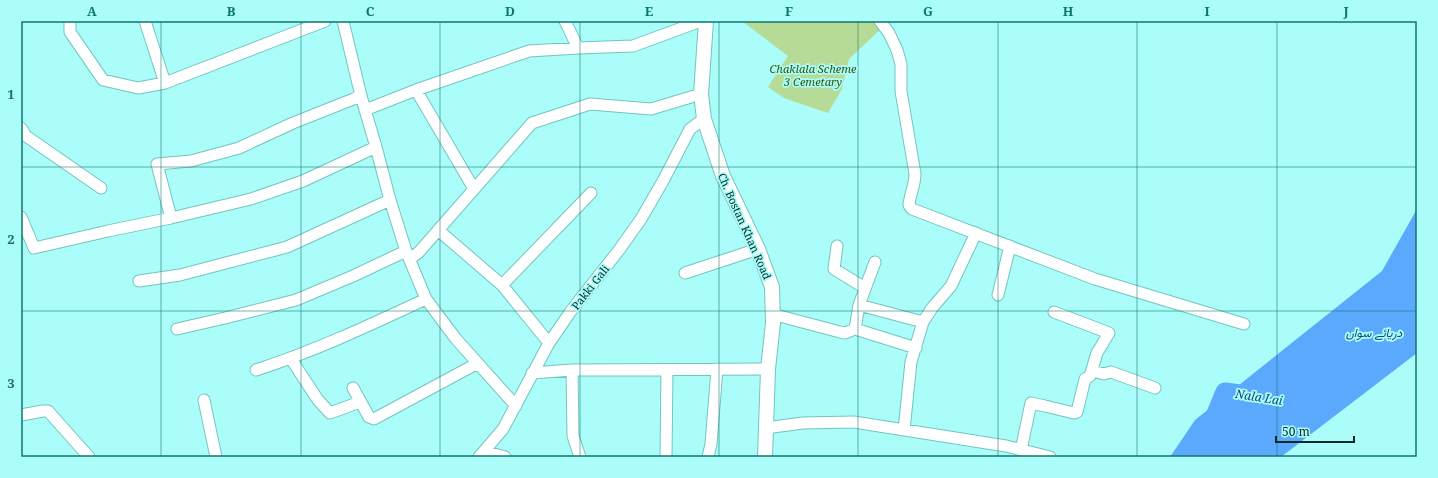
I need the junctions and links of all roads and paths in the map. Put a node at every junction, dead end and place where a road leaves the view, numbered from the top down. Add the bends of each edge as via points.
1 (70, 21) edge
2 (144, 21) edge
3 (325, 21) edge
4 (343, 21) edge
5 (565, 21) edge
6 (700, 21) edge
7 (706, 21) edge
8 (880, 21) edge
9 (578, 48) junction
10 (165, 83) junction
11 (416, 90) junction
12 (701, 94) junction
13 (361, 96) junction
14 (365, 110) junction
15 (704, 119) junction
16 (21, 128) edge
17 (376, 147) junction
18 (101, 188) dead end
19 (474, 189) junction
20 (591, 193) dead end
21 (390, 200) junction
22 (21, 217) edge
23 (171, 218) junction
24 (438, 230) junction
25 (976, 233) junction
26 (837, 246) dead end
27 (1010, 246) junction
28 (758, 249) junction
29 (408, 255) junction
30 (875, 262) dead end
31 (685, 273) dead end
32 (139, 281) dead end
33 (502, 285) junction
34 (865, 288) junction
35 (998, 295) dead end
36 (426, 299) junction
37 (859, 305) junction
38 (1054, 312) dead end
39 (772, 314) junction
40 (923, 322) junction
41 (1244, 324) dead end
42 (177, 329) dead end
43 (855, 330) junction
44 (549, 343) junction
45 (916, 348) junction
46 (291, 359) junction
47 (478, 363) junction
48 (768, 369) junction
49 (256, 370) dead end
50 (572, 370) junction
51 (667, 370) junction
52 (717, 370) junction
53 (1092, 371) junction
54 (532, 373) junction
55 (353, 388) dead end
56 (1155, 388) dead end
57 (204, 400) dead end
58 (360, 402) junction
59 (516, 406) junction
60 (21, 415) edge
61 (765, 428) junction
62 (904, 430) junction
63 (1021, 450) junction
64 (482, 454) edge
65 (1033, 455) edge
66 (89, 457) edge
67 (216, 457) edge
68 (505, 457) edge
69 (580, 457) edge
70 (666, 457) edge
71 (708, 457) edge
72 (765, 457) edge
73 (1050, 457) edge

1 - 10 street via 70,32 103,80 138,88
2 - 10 street
3 - 10 street
4 - 13 street
5 - 9 street
6 - 9 street via 633,46
7 - 12 main road, Ch. Bostan Khan Road
8 - 25 street via 889,33 901,64 901,91 915,174 909,206
9 - 11 street via 529,52
11 - 14 street
11 - 19 street
12 - 15 main road, Ch. Bostan Khan Road
12 - 19 street via 651,109 590,104 532,123
13 - 14 street
13 - 23 street via 239,148 191,161 157,164
14 - 17 street
15 - 28 main road, Ch. Bostan Khan Road via 723,176
15 - 44 street, Pakki Gali via 690,129 641,220
16 - 18 street via 26,136
17 - 21 street
17 - 23 street via 303,181 251,200
19 - 24 street
20 - 33 street
21 - 29 street
21 - 32 street via 287,247 180,275
22 - 23 street via 34,248
24 - 29 street via 419,252
24 - 33 street
25 - 27 street
25 - 40 street via 951,286
26 - 34 street via 834,269
27 - 35 street
27 - 41 street via 1095,279
28 - 31 street
28 - 39 main road, Ch. Bostan Khan Road via 772,287
29 - 36 street
29 - 42 street via 296,300
30 - 34 street
33 - 44 street
34 - 37 street
36 - 46 street
36 - 47 street
37 - 40 street
37 - 43 street
38 - 53 street via 1109,333 1097,353
39 - 43 street via 845,333
39 - 48 main road, Ch. Bostan Khan Road
40 - 45 street
43 - 45 street
44 - 54 street, Pakki Gali
45 - 62 street via 911,362
46 - 49 street
46 - 58 street via 318,400 330,413
47 - 58 street via 374,419 369,418
47 - 59 street
48 - 52 street
48 - 61 main road, Ch. Bostan Khan Road
50 - 51 street
50 - 54 street
50 - 69 street via 573,436
51 - 52 street
51 - 70 street
52 - 71 street
53 - 56 street via 1104,374 1110,372
53 - 63 street via 1089,378 1085,379 1076,412 1031,403
54 - 59 street, Pakki Gali
55 - 58 street
57 - 67 street
59 - 64 street, Pakki Gali via 503,428
60 - 66 street via 48,411
61 - 62 street via 803,423 854,422
61 - 72 main road, Ch. Bostan Khan Road
62 - 63 street
63 - 65 street
64 - 68 street
65 - 73 street

